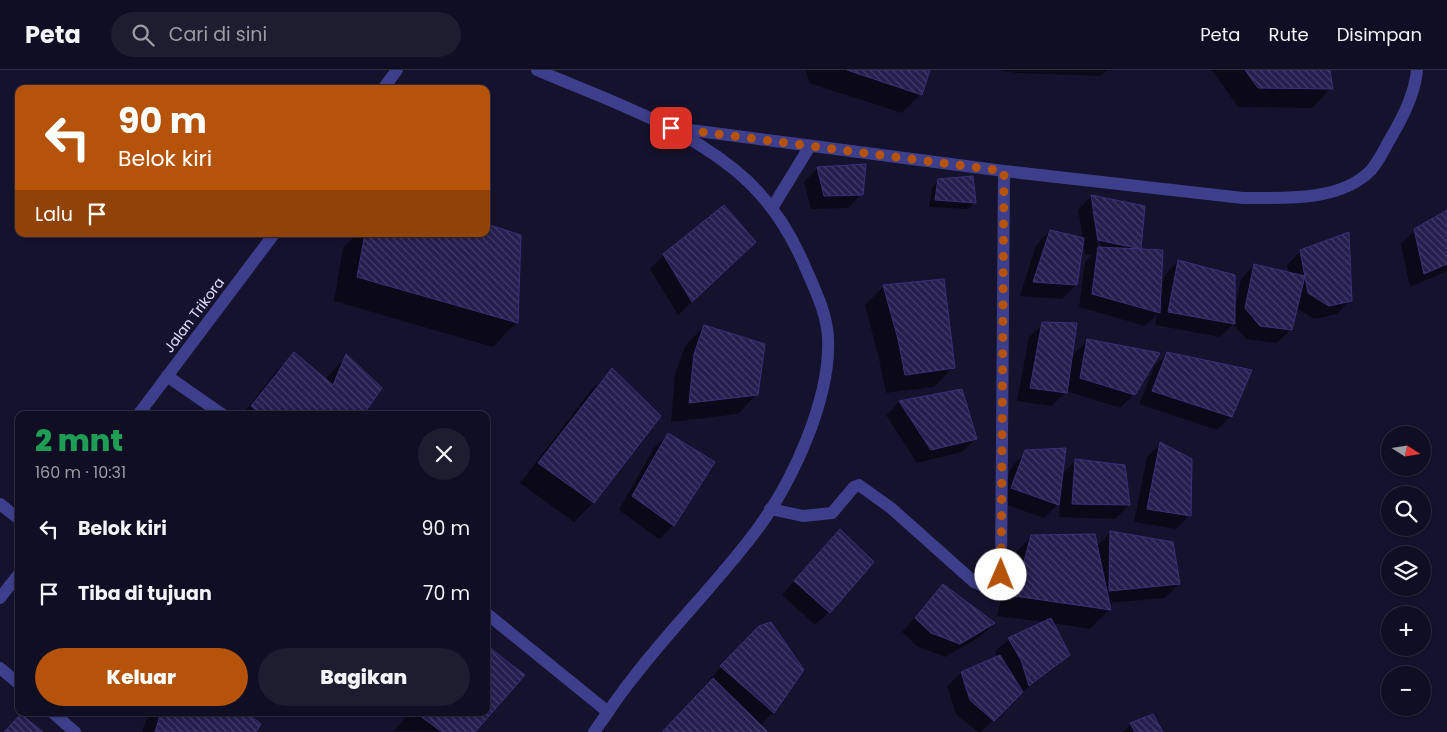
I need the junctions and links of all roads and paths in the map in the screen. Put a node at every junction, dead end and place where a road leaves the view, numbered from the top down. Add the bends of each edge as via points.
1 (397, 70) edge
2 (537, 70) edge
3 (1417, 70) edge
4 (386, 85) edge
5 (671, 128) junction
6 (810, 146) junction
7 (1004, 171) junction
8 (772, 208) junction
9 (272, 237) edge
10 (167, 376) junction
11 (141, 411) edge
12 (217, 411) edge
13 (0, 504) edge
14 (770, 510) junction
15 (15, 516) edge
16 (15, 579) edge
17 (0, 598) edge
18 (490, 616) edge
19 (0, 668) edge
20 (15, 681) edge
21 (608, 712) junction
22 (57, 716) edge
23 (75, 732) edge
24 (594, 732) edge

1 - 4 street
2 - 5 street
3 - 7 street via 1405,114 1371,170 1350,186 1321,193 1243,198
5 - 6 street
5 - 8 street via 734,169
6 - 7 street
6 - 8 street
7 - 14 street via 1001,575 994,585 986,587 974,582 891,508 859,485 854,486 832,513 803,516
8 - 14 street via 787,229 816,292 828,337 826,374 814,418 800,455
9 - 10 street, Jalan Trikora
10 - 11 street, Jalan Trikora
10 - 12 street
13 - 15 street
14 - 21 street
16 - 17 street
18 - 21 street
19 - 20 street
21 - 24 street
22 - 23 street

